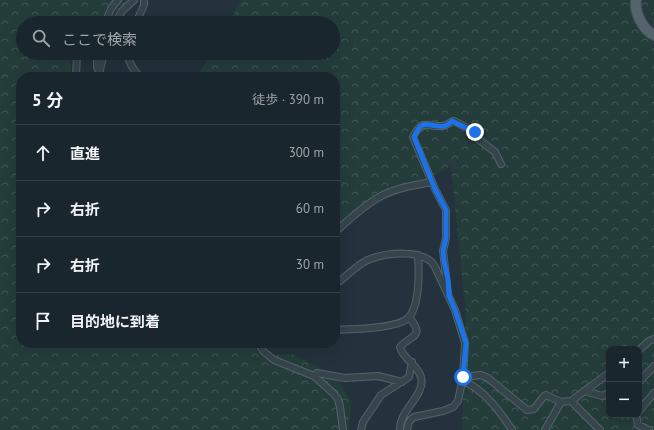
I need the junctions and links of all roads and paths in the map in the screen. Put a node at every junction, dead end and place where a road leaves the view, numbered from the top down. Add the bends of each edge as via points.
1 (118, 0) edge
2 (134, 0) edge
3 (144, 0) edge
4 (636, 0) edge
5 (107, 16) edge
6 (119, 16) edge
7 (139, 16) edge
8 (654, 35) edge
9 (77, 60) edge
10 (96, 60) edge
11 (103, 60) edge
12 (128, 60) edge
13 (76, 72) edge
14 (99, 72) edge
15 (101, 72) edge
16 (135, 72) edge
17 (501, 164) dead end
18 (432, 182) junction
19 (340, 228) edge
20 (418, 255) junction
21 (340, 280) edge
22 (449, 296) junction
23 (409, 317) junction
24 (340, 330) edge
25 (654, 339) edge
26 (642, 347) edge
27 (261, 348) edge
28 (412, 362) junction
29 (654, 366) edge
30 (606, 375) edge
31 (314, 376) junction
32 (463, 378) junction
33 (642, 379) edge
34 (402, 382) junction
35 (584, 391) junction
36 (654, 393) edge
37 (606, 394) edge
38 (571, 401) junction
39 (561, 402) junction
40 (642, 407) edge
41 (637, 418) edge
42 (343, 430) edge
43 (361, 430) edge
44 (400, 430) edge
45 (407, 430) edge
46 (512, 430) edge
47 (544, 430) edge
48 (600, 430) edge
49 (649, 430) edge

1 - 5 street
2 - 6 street
3 - 7 street
4 - 8 main road via 640,18 647,31
9 - 13 street
10 - 14 street
11 - 15 street
12 - 16 street
17 - 18 street via 495,152 478,139 474,131 454,121 443,127 424,124 414,135 414,139
18 - 19 street via 395,190 381,196 362,208
18 - 22 street via 446,210 446,238 443,251
20 - 21 street via 393,254 369,260
20 - 22 street via 433,262
20 - 23 street via 417,298
22 - 32 street via 466,343
23 - 24 street via 402,322 383,326
23 - 28 street via 416,326 416,333 400,347
25 - 26 street
27 - 31 street via 274,360
28 - 34 street via 409,377
28 - 44 street via 421,377 421,384 418,394 402,416
29 - 33 street
30 - 35 street
31 - 34 street via 318,373 345,378 378,376
31 - 42 street via 338,399
32 - 39 street via 481,375 488,378 527,410 534,409 546,395
32 - 45 street via 453,408 414,417 410,419
32 - 46 street via 498,409
34 - 43 street via 381,395 363,422
35 - 37 street via 602,396
35 - 38 street
36 - 40 street
38 - 39 street
38 - 48 street
39 - 47 street
41 - 49 street via 638,425

